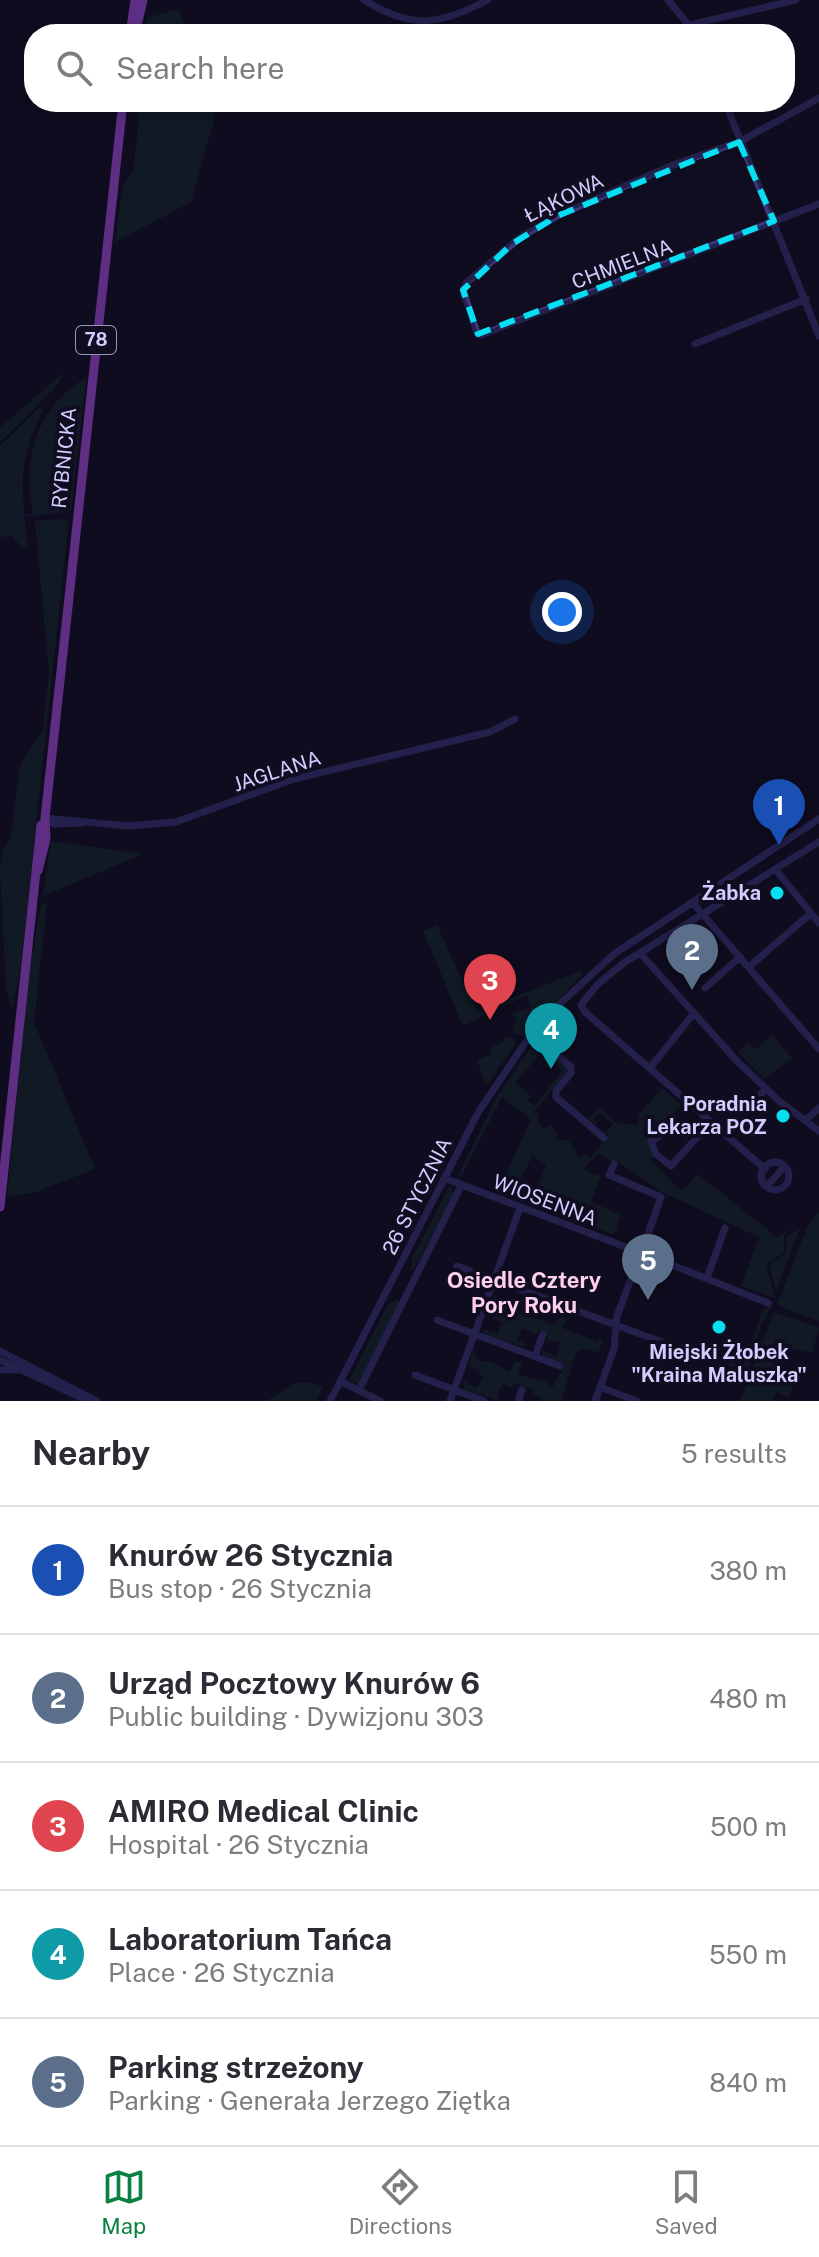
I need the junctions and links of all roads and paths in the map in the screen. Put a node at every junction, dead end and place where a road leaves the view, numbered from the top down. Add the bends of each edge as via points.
1 (135, 0) edge
2 (143, 0) edge
3 (364, 0) edge
4 (488, 0) edge
5 (668, 0) edge
6 (796, 0) edge
7 (134, 24) edge
8 (136, 24) edge
9 (688, 24) edge
10 (693, 24) edge
11 (819, 98) edge
12 (795, 111) edge
13 (122, 112) edge
14 (729, 112) edge
15 (794, 112) edge
16 (741, 141) junction
17 (819, 204) edge
18 (774, 221) junction
19 (806, 299) junction
20 (481, 335) joint
21 (819, 336) edge
22 (695, 344) dead end
23 (511, 721) dead end
24 (47, 794) junction
25 (45, 818) junction
26 (819, 819) edge
27 (62, 821) junction
28 (46, 839) junction
29 (819, 842) edge
30 (775, 869) junction
31 (38, 871) junction
32 (692, 902) junction
33 (811, 913) junction
34 (703, 914) junction
35 (819, 923) edge
36 (640, 953) junction
37 (740, 957) junction
38 (749, 967) junction
39 (705, 988) dead end
40 (694, 1013) junction
41 (532, 1033) junction
42 (819, 1049) edge
43 (650, 1068) junction
44 (766, 1089) junction
45 (748, 1107) dead end
46 (819, 1108) edge
47 (806, 1120) junction
48 (711, 1122) junction
49 (819, 1131) edge
50 (662, 1134) dead end
51 (604, 1138) dead end
52 (614, 1164) dead end
53 (765, 1169) junction
54 (444, 1178) junction
55 (461, 1186) junction
56 (0, 1207) edge
57 (520, 1208) junction
58 (725, 1228) dead end
59 (641, 1253) junction
60 (457, 1266) dead end
61 (707, 1278) junction
62 (495, 1279) junction
63 (768, 1303) dead end
64 (437, 1320) dead end
65 (616, 1324) junction
66 (474, 1334) junction
67 (543, 1334) dead end
68 (2, 1353) edge
69 (535, 1356) junction
70 (702, 1357) dead end
71 (560, 1366) dead end
72 (0, 1370) edge
73 (20, 1371) junction
74 (415, 1375) dead end
75 (340, 1381) junction
76 (600, 1387) junction
77 (359, 1390) junction
78 (454, 1390) junction
79 (522, 1390) dead end
80 (88, 1401) edge
81 (97, 1401) edge
82 (330, 1401) edge
83 (380, 1401) edge
84 (450, 1401) edge
85 (484, 1401) edge
86 (518, 1401) edge
87 (595, 1401) edge
88 (637, 1401) edge

1 - 7 main road
2 - 8 main road
3 - 4 street via 395,17 422,22 454,16
5 - 9 street
6 - 10 street
11 - 12 street
13 - 24 main road, RYBNICKA / 78
14 - 16 street
15 - 16 street
16 - 18 street
16 - 20 street, ŁĄKOWA via 557,216 512,244 463,290
17 - 18 street, CHMIELNA
18 - 19 street
18 - 20 street, CHMIELNA
19 - 21 street
19 - 22 street
23 - 27 street, JAGLANA via 475,735 294,779 176,822 128,826
24 - 25 main road, RYBNICKA / 78
24 - 27 street
25 - 27 street, JAGLANA
25 - 28 main road, RYBNICKA / 78
25 - 31 main road, RYBNICKA / 78
26 - 32 street, 26 STYCZNIA
27 - 28 street
28 - 31 main road, RYBNICKA / 78
29 - 30 street
30 - 33 street
30 - 34 street
31 - 56 main road, RYBNICKA / 78
32 - 34 street
32 - 41 street, 26 STYCZNIA via 598,966
33 - 35 street
33 - 38 street
34 - 36 street
34 - 37 street
36 - 40 street
36 - 43 street via 606,977 581,1006
37 - 38 street
37 - 39 street
38 - 42 street
40 - 43 street
40 - 44 street
41 - 51 street via 571,1067 556,1097
41 - 54 street, 26 STYCZNIA via 495,1083
43 - 48 street
44 - 45 street
44 - 47 street
46 - 47 street
47 - 49 street
48 - 50 street via 671,1166 656,1154 651,1141
48 - 53 street
52 - 59 street via 609,1176 661,1197
53 - 53 street via 775,1160 784,1167 767,1186 759,1178
54 - 55 street, WIOSENNA
54 - 75 street, 26 STYCZNIA
55 - 57 street, WIOSENNA
55 - 77 street, 26 STYCZNIA
57 - 59 street, WIOSENNA
57 - 62 street
58 - 61 street
59 - 61 street, WIOSENNA
59 - 65 street
60 - 62 street
61 - 63 street, WIOSENNA
62 - 65 street
62 - 66 street
64 - 66 street
65 - 70 street
65 - 76 street via 614,1349
66 - 69 street
66 - 78 street
67 - 69 street
68 - 73 street
68 - 81 street
69 - 71 street
72 - 73 street
73 - 80 street
74 - 78 street
75 - 77 street
75 - 82 street, 26 STYCZNIA
76 - 87 street
76 - 88 street
77 - 83 street
78 - 84 street
78 - 85 street
79 - 86 street

